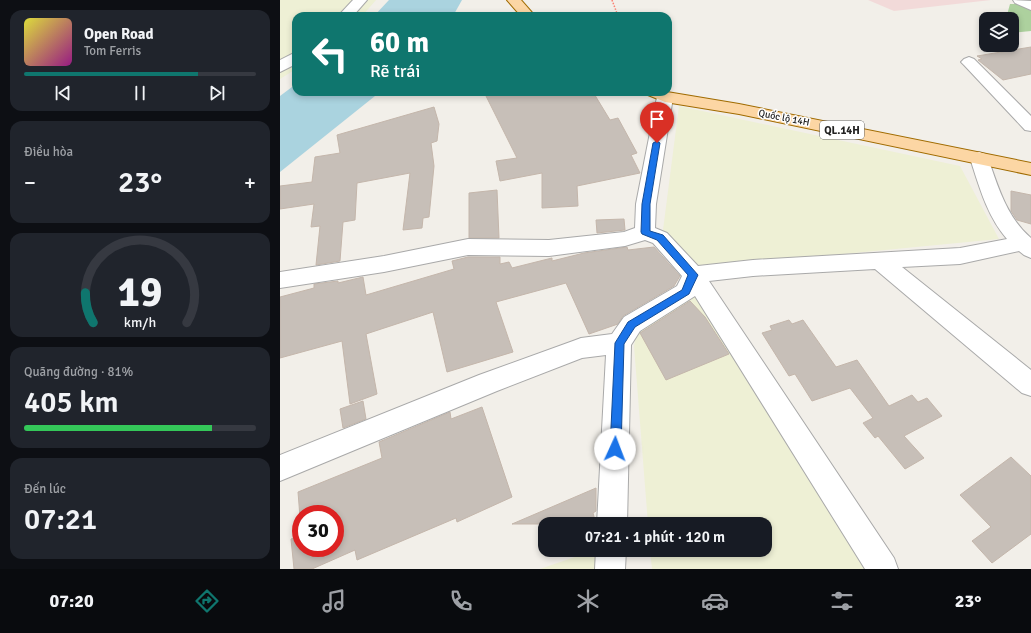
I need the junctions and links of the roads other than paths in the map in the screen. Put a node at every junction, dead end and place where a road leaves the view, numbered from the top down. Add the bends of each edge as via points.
1 (360, 0) edge
2 (514, 0) edge
3 (1020, 0) edge
4 (1031, 6) edge
5 (350, 12) edge
6 (524, 12) edge
7 (292, 60) edge
8 (969, 62) dead end
9 (280, 67) edge
10 (659, 96) edge
11 (665, 96) edge
12 (1031, 126) edge
13 (979, 158) junction
14 (1031, 170) edge
15 (645, 232) junction
16 (1026, 246) edge
17 (880, 261) junction
18 (693, 275) junction
19 (280, 280) edge
20 (620, 343) junction
21 (1031, 385) edge
22 (280, 468) edge
23 (612, 517) edge
24 (611, 557) edge
25 (610, 569) edge
26 (883, 569) edge

1 - 5 street
2 - 6 main road
3 - 4 street
7 - 9 street
8 - 12 street
10 - 15 street
11 - 13 main road, Quốc lộ 14H / QL.14H
13 - 14 main road, Quốc lộ 14H / QL.14H
13 - 16 street via 995,206
15 - 18 street via 660,238
15 - 19 street via 626,239 548,248 468,248
16 - 17 street via 960,256
17 - 18 street via 753,268
17 - 21 street
18 - 20 street via 686,292 632,324
18 - 26 street
20 - 22 street via 581,348
20 - 23 street
24 - 25 street

